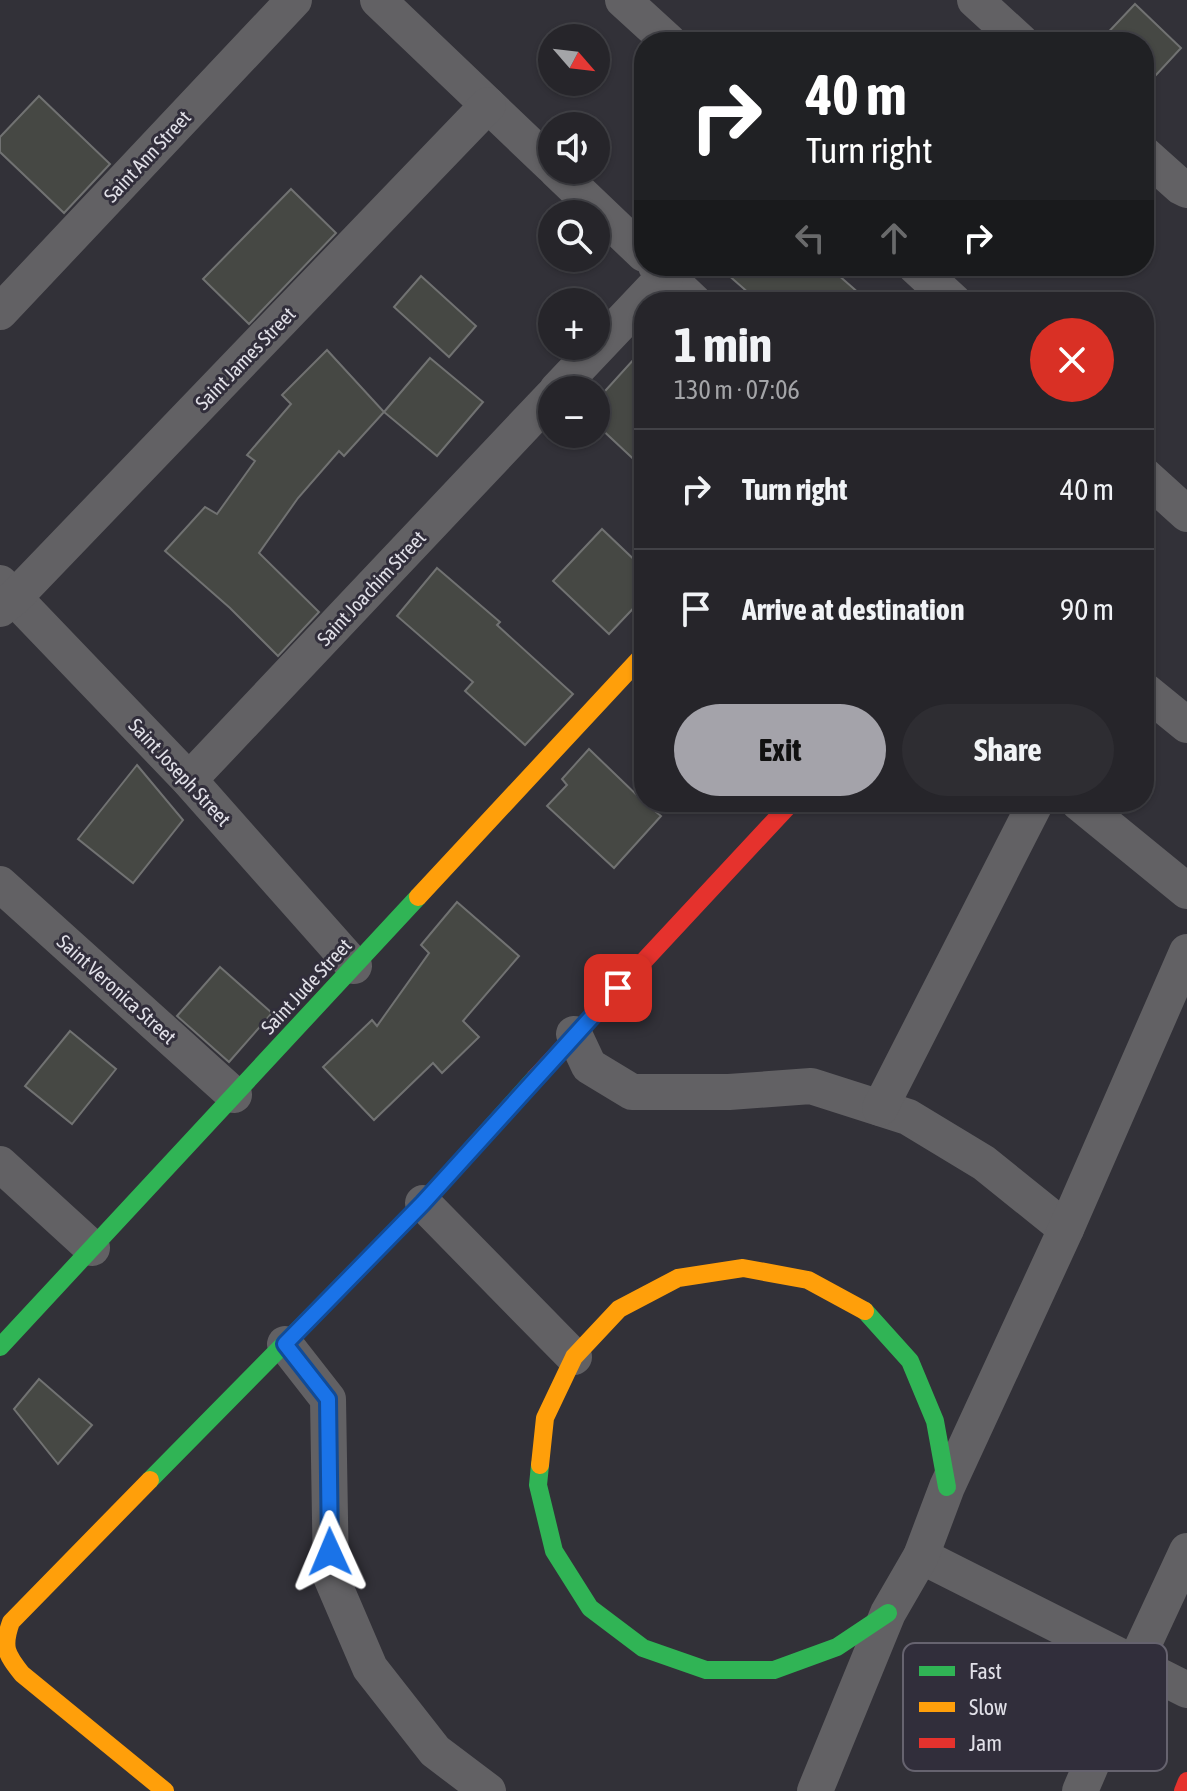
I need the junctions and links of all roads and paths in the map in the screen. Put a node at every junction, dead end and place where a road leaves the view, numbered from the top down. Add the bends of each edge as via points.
1 (294, 0) edge
2 (378, 0) edge
3 (623, 0) edge
4 (975, 0) edge
5 (658, 32) edge
6 (1010, 32) edge
7 (488, 105) junction
8 (538, 153) edge
9 (1154, 163) edge
10 (571, 184) edge
11 (1187, 190) edge
12 (634, 245) edge
13 (646, 276) edge
14 (667, 276) edge
15 (926, 276) edge
16 (683, 292) edge
17 (943, 292) edge
18 (0, 312) edge
19 (568, 376) edge
20 (538, 411) edge
21 (1154, 484) edge
22 (1187, 514) edge
23 (5, 597) edge
24 (634, 665) edge
25 (1154, 698) edge
26 (1187, 725) edge
27 (189, 780) junction
28 (783, 812) edge
29 (1031, 812) edge
30 (1090, 812) edge
31 (0, 884) edge
32 (1187, 891) edge
33 (1187, 952) edge
34 (354, 966) junction
35 (574, 1034) junction
36 (234, 1095) junction
37 (880, 1108) junction
38 (0, 1164) edge
39 (423, 1203) junction
40 (1066, 1229) junction
41 (92, 1248) junction
42 (285, 1344) junction
43 (0, 1347) edge
44 (574, 1357) junction
45 (947, 1487) junction
46 (1187, 1551) edge
47 (921, 1556) junction
48 (888, 1613) junction
49 (1095, 1643) edge
50 (1144, 1643) edge
51 (1167, 1680) edge
52 (1187, 1690) edge
53 (1089, 1771) edge
54 (1187, 1781) edge
55 (165, 1791) edge
56 (488, 1791) edge
57 (815, 1791) edge
58 (1080, 1791) edge
59 (1183, 1791) edge

1 - 18 street, Saint Ann Street
2 - 7 street
3 - 5 street
4 - 6 street
7 - 8 street
7 - 23 street, Saint James Street
9 - 11 street
10 - 12 street
13 - 19 street
14 - 16 street
15 - 17 street
20 - 27 street, Saint Joachim Street
21 - 22 street
23 - 27 street, Saint Joseph Street
24 - 34 street, Saint Jude Street
25 - 26 street
27 - 34 street, Saint Joseph Street
28 - 35 street
29 - 37 street
30 - 32 street
31 - 36 street, Saint Veronica Street
33 - 40 street
34 - 36 street, Saint Jude Street
35 - 37 street via 589,1066 632,1092 811,1086
35 - 39 street
36 - 41 street, Saint Jude Street
37 - 40 street via 908,1117 984,1163
38 - 41 street
39 - 42 street
39 - 44 street
40 - 45 street
41 - 43 street, Saint Jude Street
42 - 55 street via 11,1622 4,1641 22,1674
42 - 56 street via 328,1399 331,1577 370,1668 435,1751
44 - 45 street via 619,1309 678,1278 743,1268 808,1280 865,1311 910,1361 935,1421
44 - 48 street via 545,1418 538,1485 554,1551 590,1608 643,1648 706,1670 774,1670 837,1647
45 - 47 street
46 - 50 street
47 - 48 street
47 - 49 street
48 - 57 street
51 - 52 street
53 - 58 street
54 - 59 street

